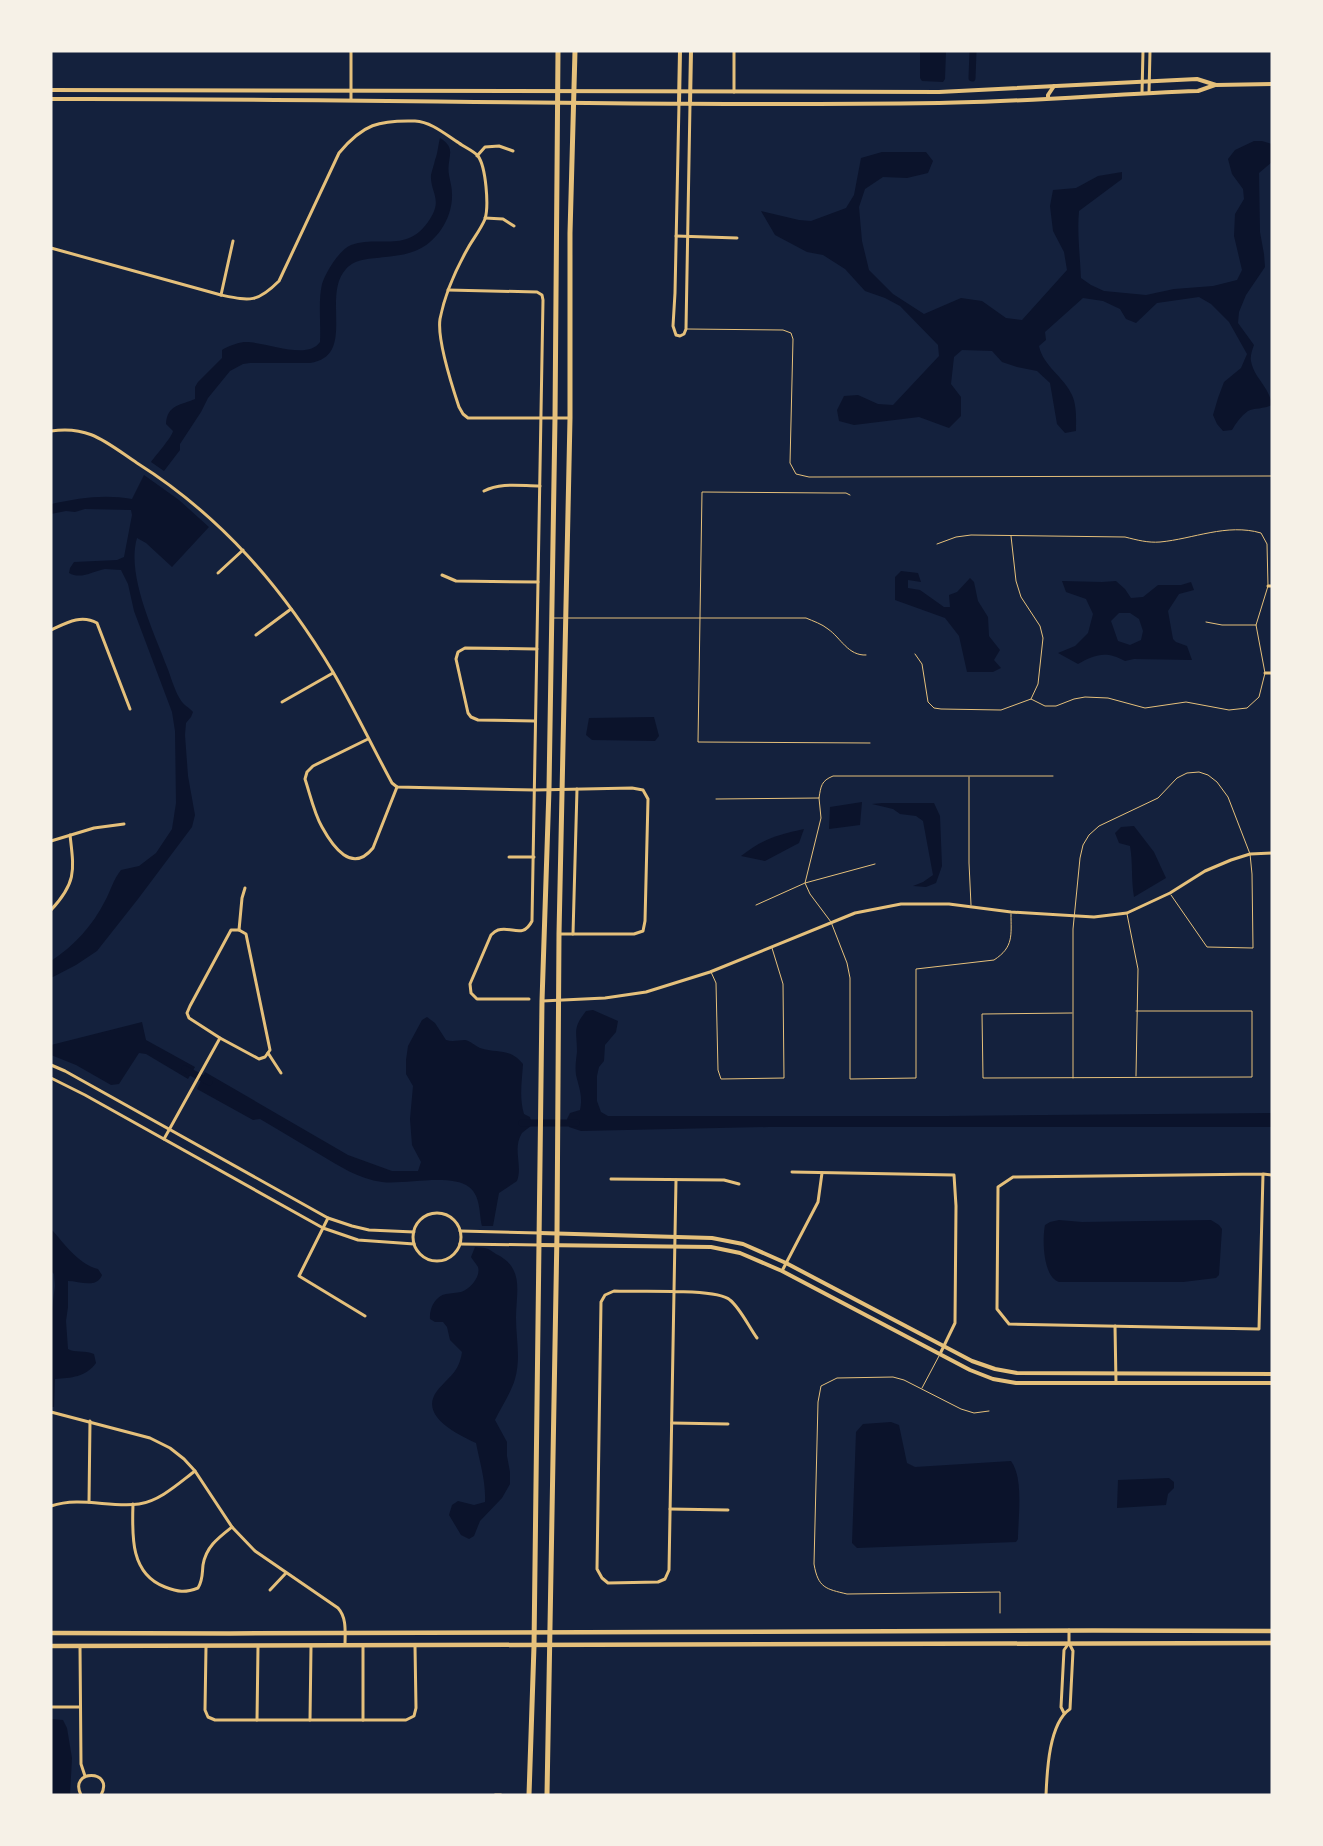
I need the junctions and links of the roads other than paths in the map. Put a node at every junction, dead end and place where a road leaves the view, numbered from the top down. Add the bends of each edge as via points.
1 (351, 51) edge
2 (558, 51) edge
3 (575, 51) edge
4 (680, 51) edge
5 (691, 51) edge
6 (734, 51) edge
7 (1143, 51) edge
8 (1150, 51) edge
9 (1143, 81) junction
10 (1149, 81) junction
11 (1216, 84) junction
12 (1272, 84) edge
13 (1054, 86) junction
14 (51, 90) edge
15 (351, 90) junction
16 (970, 91) junction
17 (557, 92) junction
18 (574, 92) junction
19 (679, 92) junction
20 (690, 92) junction
21 (734, 92) junction
22 (825, 92) junction
23 (1142, 93) junction
24 (1149, 93) junction
25 (1048, 98) junction
26 (51, 99) edge
27 (351, 99) junction
28 (970, 102) junction
29 (557, 103) junction
30 (573, 103) junction
31 (826, 103) junction
32 (679, 104) junction
33 (690, 104) junction
34 (512, 151) dead end
35 (477, 156) junction
36 (485, 218) junction
37 (514, 226) dead end
38 (676, 236) junction
39 (688, 236) junction
40 (737, 238) dead end
41 (233, 242) dead end
42 (51, 248) edge
43 (448, 290) junction
44 (221, 295) junction
45 (686, 329) junction
46 (540, 418) junction
47 (555, 418) junction
48 (570, 418) junction
49 (51, 431) edge
50 (1272, 476) edge
51 (540, 486) junction
52 (484, 491) dead end
53 (850, 495) dead end
54 (1011, 535) junction
55 (937, 544) dead end
56 (243, 550) junction
57 (218, 573) dead end
58 (442, 575) dead end
59 (538, 582) junction
60 (1270, 586) edge
61 (291, 609) junction
62 (552, 618) junction
63 (565, 618) junction
64 (699, 618) junction
65 (1206, 622) dead end
66 (1256, 625) junction
67 (51, 630) edge
68 (256, 635) dead end
69 (537, 650) junction
70 (916, 654) dead end
71 (866, 655) dead end
72 (333, 673) junction
73 (1265, 673) junction
74 (1272, 673) edge
75 (1030, 700) junction
76 (282, 702) dead end
77 (130, 709) dead end
78 (535, 721) junction
79 (368, 739) junction
80 (870, 743) dead end
81 (969, 776) junction
82 (1053, 776) dead end
83 (397, 787) junction
84 (549, 789) junction
85 (562, 789) junction
86 (577, 789) junction
87 (535, 790) junction
88 (819, 798) junction
89 (716, 799) dead end
90 (124, 824) dead end
91 (70, 835) junction
92 (51, 840) edge
93 (1272, 853) edge
94 (1250, 854) junction
95 (509, 857) dead end
96 (534, 857) junction
97 (875, 864) dead end
98 (805, 883) junction
99 (245, 888) dead end
100 (1170, 893) junction
101 (756, 905) dead end
102 (972, 906) junction
103 (51, 910) edge
104 (1011, 912) junction
105 (1127, 913) junction
106 (1074, 916) junction
107 (831, 922) junction
108 (239, 930) junction
109 (559, 934) junction
110 (573, 934) junction
111 (771, 947) junction
112 (710, 972) junction
113 (529, 999) dead end
114 (559, 1000) junction
115 (542, 1001) junction
116 (1136, 1011) junction
117 (1073, 1013) junction
118 (220, 1038) junction
119 (268, 1053) junction
120 (51, 1066) edge
121 (281, 1073) dead end
122 (51, 1078) edge
123 (1073, 1078) junction
124 (1136, 1078) junction
125 (169, 1128) junction
126 (164, 1139) junction
127 (792, 1172) dead end
128 (822, 1173) junction
129 (1263, 1174) junction
130 (1272, 1175) edge
131 (611, 1179) dead end
132 (676, 1180) junction
133 (739, 1184) dead end
134 (328, 1218) junction
135 (323, 1228) junction
136 (460, 1231) junction
137 (414, 1232) junction
138 (540, 1233) junction
139 (557, 1234) junction
140 (676, 1237) junction
141 (414, 1244) junction
142 (460, 1244) junction
143 (540, 1245) junction
144 (557, 1245) junction
145 (676, 1246) junction
146 (786, 1263) junction
147 (782, 1271) junction
148 (674, 1292) junction
149 (365, 1316) dead end
150 (1115, 1326) junction
151 (757, 1338) dead end
152 (944, 1346) junction
153 (940, 1354) junction
154 (1116, 1374) junction
155 (1272, 1374) edge
156 (1272, 1383) edge
157 (1116, 1384) junction
158 (922, 1389) junction
159 (989, 1411) dead end
160 (51, 1412) edge
161 (90, 1421) junction
162 (672, 1423) junction
163 (728, 1424) dead end
164 (195, 1471) junction
165 (89, 1502) junction
166 (132, 1504) junction
167 (51, 1506) edge
168 (670, 1509) junction
169 (728, 1510) dead end
170 (232, 1528) junction
171 (286, 1573) junction
172 (270, 1590) dead end
173 (1000, 1613) dead end
174 (1069, 1630) junction
175 (1272, 1631) edge
176 (51, 1633) edge
177 (534, 1633) junction
178 (551, 1633) junction
179 (345, 1634) junction
180 (1069, 1643) junction
181 (1272, 1643) edge
182 (51, 1646) edge
183 (80, 1646) junction
184 (415, 1646) junction
185 (534, 1646) junction
186 (551, 1646) junction
187 (206, 1647) junction
188 (258, 1647) junction
189 (311, 1647) junction
190 (345, 1647) junction
191 (363, 1647) junction
192 (51, 1707) edge
193 (80, 1707) junction
194 (1064, 1713) junction
195 (257, 1720) junction
196 (310, 1720) junction
197 (363, 1720) junction
198 (85, 1776) junction
199 (103, 1794) edge
200 (81, 1795) edge
201 (495, 1795) edge
202 (501, 1795) edge
203 (529, 1795) edge
204 (547, 1795) edge
205 (1046, 1795) edge

1 - 15 street
2 - 17 highway
3 - 18 highway
4 - 19 street
5 - 20 street
6 - 21 street
7 - 9 street
8 - 10 street
9 - 10 street
9 - 13 street
9 - 23 street
10 - 11 street via 1197,79
10 - 24 street
11 - 12 street
11 - 24 street via 1198,91
13 - 16 street
13 - 25 street
14 - 15 street
15 - 17 street
15 - 27 street
16 - 22 street
16 - 28 street
17 - 18 street
17 - 29 highway
18 - 19 street
18 - 30 highway
19 - 20 street
19 - 32 street
20 - 21 street
20 - 33 street
21 - 22 street
22 - 31 street
23 - 24 street
23 - 25 street
25 - 28 street
26 - 27 street
27 - 29 street
28 - 31 street
29 - 30 street
29 - 47 highway
30 - 32 street
30 - 48 highway
31 - 33 street
32 - 33 street
32 - 38 street
33 - 39 street
34 - 35 street via 499,146 485,147
35 - 36 street via 484,174
35 - 44 street via 433,126 420,122 390,120 364,130 339,153 279,281 266,294 254,299
36 - 37 street via 503,218
36 - 43 street
38 - 39 street
38 - 45 street via 673,326 676,335 680,336
39 - 40 street
39 - 45 street
41 - 44 street
42 - 44 street
43 - 46 street via 440,320 440,337 463,414 468,418
43 - 46 street via 537,292 542,295
45 - 50 lane via 783,330 791,333 790,463 796,474 809,477
46 - 47 street
46 - 51 street
47 - 48 street
47 - 62 highway
48 - 63 highway
49 - 56 street via 82,430 101,439 165,480 211,517
51 - 52 street via 500,485
51 - 59 street
53 - 64 lane via 702,492
54 - 55 lane via 971,535
54 - 60 lane via 1123,537 1160,542 1224,530 1253,530 1263,534 1267,544
54 - 75 lane via 1016,581 1043,638 1038,684
56 - 57 street
56 - 61 street
58 - 59 street via 456,581
59 - 69 street
60 - 66 lane
61 - 68 street
61 - 72 street
62 - 63 lane
62 - 84 highway
63 - 64 lane
63 - 85 highway
64 - 71 lane via 806,618 828,629 848,650
64 - 80 lane via 698,742
65 - 66 lane
66 - 73 lane
67 - 77 street via 82,618 97,623
69 - 78 street
69 - 78 street via 465,648 458,652 456,660 471,717 478,720
70 - 75 lane via 922,664 928,702 934,708 1000,710
72 - 76 street
72 - 79 street
73 - 74 street
73 - 75 lane via 1258,697 1247,708 1229,710 1186,702 1145,708 1108,698 1085,697 1045,706
78 - 87 street
79 - 83 street
79 - 83 street via 313,766 305,779 321,826 340,853 348,859 367,855 373,848
81 - 82 lane
81 - 88 lane via 834,776 825,779
81 - 102 lane
83 - 87 street
84 - 85 street
84 - 87 street
84 - 115 highway
85 - 86 street
85 - 109 highway
86 - 110 street
86 - 110 street via 632,788 643,790 648,799 645,922 643,931 634,934
87 - 96 street
88 - 89 lane
88 - 98 lane via 822,818
90 - 91 street
91 - 92 street
91 - 103 street via 74,868 70,884
93 - 94 street
94 - 100 street via 1205,871
94 - 100 lane via 1253,948 1207,948
94 - 106 lane via 1228,797 1217,782 1204,773 1187,773 1177,778 1158,798 1099,826 1089,835 1080,858
95 - 96 street
96 - 113 street via 532,921 529,927 524,930 498,930 491,935 470,984 471,994 477,999
97 - 98 lane
98 - 101 lane
98 - 107 lane
99 - 108 street
100 - 105 street
102 - 104 street
102 - 107 street via 901,904 872,908
104 - 106 street
104 - 107 lane via 1011,938 1004,953 994,960 916,969 916,1078 850,1079 850,978
105 - 106 street
105 - 116 lane via 1136,955
106 - 117 lane
107 - 111 street
108 - 118 street via 231,930 188,1013 189,1018
108 - 119 street via 246,934 270,1050
109 - 110 street
109 - 114 highway
111 - 112 street
111 - 112 lane via 783,984 784,1078 722,1079 718,1070 716,983
112 - 114 street via 646,992
114 - 115 street
114 - 139 highway
115 - 138 highway
116 - 124 lane
116 - 124 lane via 1252,1011 1252,1077
117 - 123 lane
117 - 123 lane via 982,1014 982,1078
118 - 119 street via 258,1059
118 - 125 street
119 - 121 street
120 - 125 street via 65,1070
122 - 126 street
123 - 124 lane
125 - 126 street
125 - 134 street
126 - 135 street
127 - 128 street
128 - 146 street via 818,1202
128 - 152 street via 954,1175 955,1323
129 - 130 street
129 - 150 street via 1259,1329
129 - 150 street via 1013,1177 998,1187 998,1309 1010,1324
131 - 132 street
132 - 133 street via 724,1180
132 - 140 street
134 - 135 street
134 - 137 street via 370,1230
135 - 141 street via 358,1240
135 - 149 street via 299,1276
136 - 137 street via 452,1218 437,1214 423,1219
136 - 138 street
136 - 142 street
137 - 141 street
138 - 139 street
138 - 143 highway
139 - 140 street
139 - 144 highway
140 - 145 street
140 - 146 street via 727,1239 761,1250
141 - 142 street via 423,1256 437,1261 451,1256
142 - 143 street
143 - 144 street
143 - 177 highway
144 - 145 street
144 - 178 highway
145 - 147 street via 726,1249
145 - 148 street
146 - 147 street
146 - 152 street
147 - 153 street
148 - 151 street via 724,1296 731,1300
148 - 162 street
148 - 168 street via 614,1291 601,1302 597,1570 602,1578 608,1583 658,1582 665,1579 670,1570
150 - 154 street
152 - 153 street
152 - 154 street via 972,1361 1018,1373
153 - 157 street via 970,1370 1016,1383
153 - 158 lane
154 - 155 street
154 - 157 street
156 - 157 street
158 - 159 lane via 974,1413
158 - 173 lane via 893,1377 838,1378 821,1386 814,1526 816,1576 827,1589 847,1594 1000,1592
160 - 161 street
161 - 164 street via 150,1438 170,1448
161 - 165 street
162 - 163 street
162 - 168 street
164 - 166 street via 154,1500
164 - 170 street
165 - 166 street
165 - 167 street
166 - 170 street via 132,1538 136,1558 151,1578 178,1592 198,1588 203,1579 206,1554 216,1539
168 - 169 street
170 - 171 street via 255,1551
171 - 172 street
171 - 179 street via 343,1613
174 - 175 main road
174 - 178 main road
174 - 180 street
176 - 179 main road
177 - 178 main road
177 - 179 main road
177 - 185 highway
178 - 186 highway
179 - 190 street
180 - 181 main road
180 - 186 main road
180 - 194 street via 1064,1650 1061,1707
180 - 194 street via 1073,1651 1070,1709
182 - 183 main road
183 - 187 main road
183 - 193 street
184 - 185 main road
184 - 191 main road
184 - 197 street via 414,1716 406,1720
185 - 186 main road
185 - 203 highway
186 - 204 highway
187 - 188 main road
187 - 195 street via 205,1710 208,1717 214,1720
188 - 189 main road
188 - 195 street
189 - 190 main road
189 - 196 street
190 - 191 main road
191 - 197 street
192 - 193 street
193 - 198 street via 81,1764
194 - 205 street via 1048,1758
195 - 196 street
196 - 197 street
198 - 199 street via 95,1775 101,1780
198 - 200 street via 80,1782
201 - 202 street

